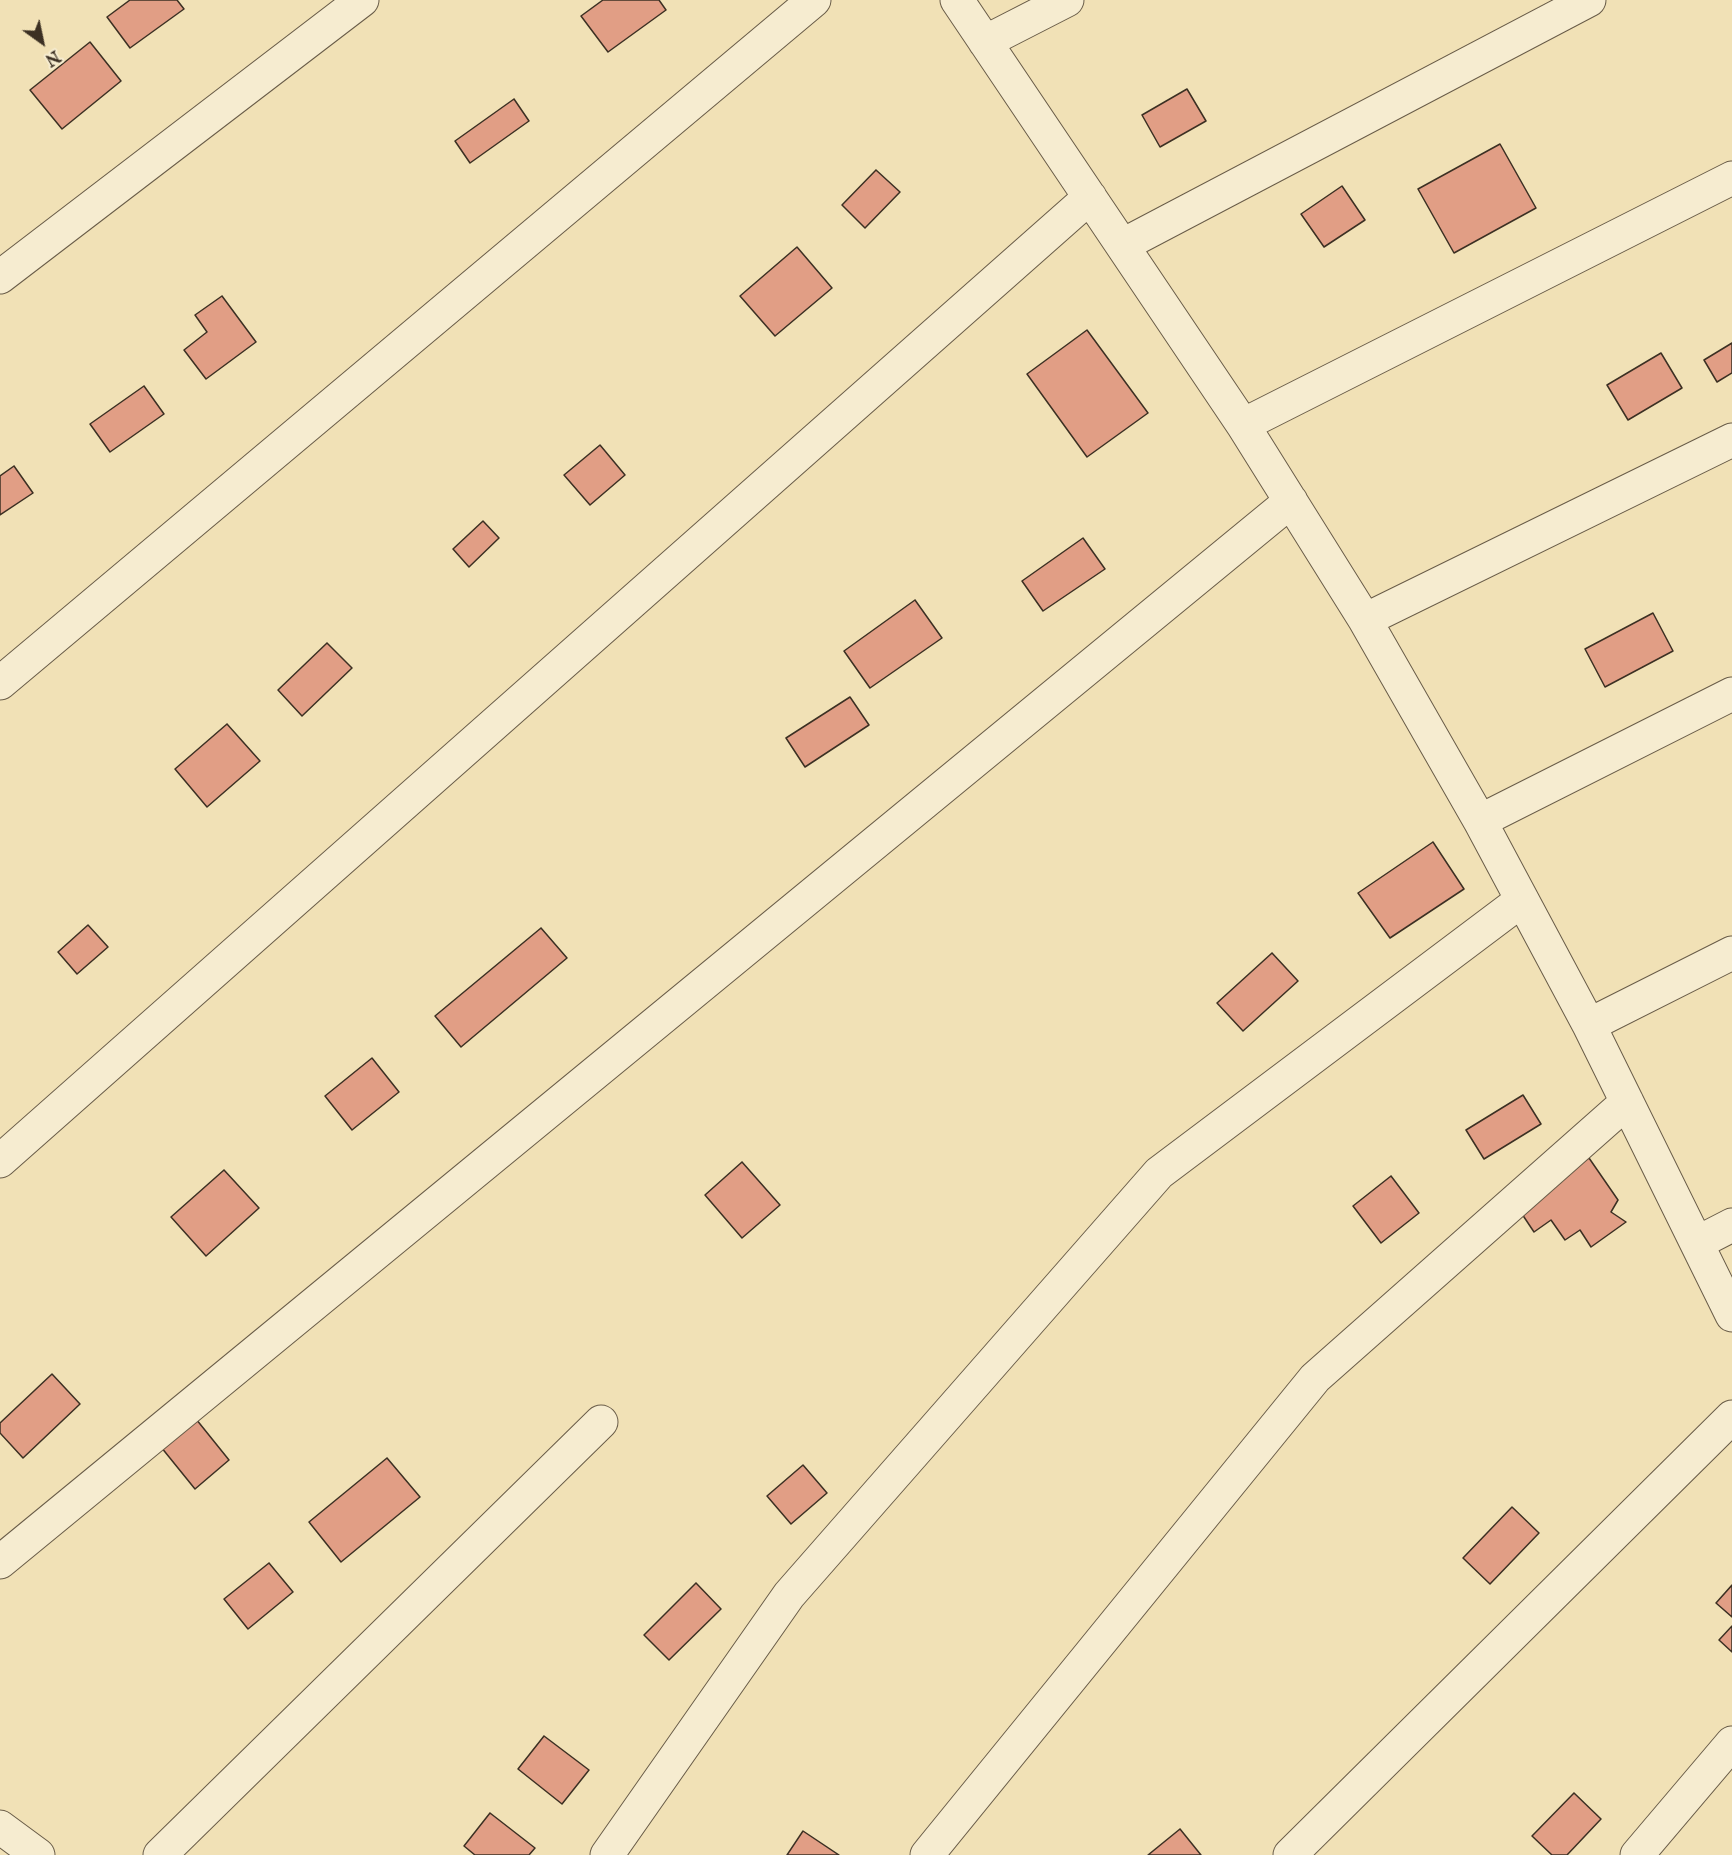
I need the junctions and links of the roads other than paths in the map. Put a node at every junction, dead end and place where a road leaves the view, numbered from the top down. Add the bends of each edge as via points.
1 (362, 0) edge
2 (814, 0) edge
3 (957, 0) edge
4 (1067, 0) edge
5 (1589, 0) edge
6 (985, 42) junction
7 (1732, 178) edge
8 (1090, 197) junction
9 (1123, 244) junction
10 (0, 277) edge
11 (1244, 425) junction
12 (1732, 440) edge
13 (1291, 501) junction
14 (1365, 620) junction
15 (0, 683) edge
16 (1732, 694) edge
17 (1480, 821) junction
18 (1522, 900) junction
19 (1732, 953) edge
20 (1589, 1024) junction
21 (1627, 1102) junction
22 (0, 1161) edge
23 (1732, 1225) edge
24 (1697, 1243) junction
25 (1732, 1315) edge
26 (1732, 1417) edge
27 (601, 1422) dead end
28 (0, 1562) edge
29 (1732, 1743) edge
30 (0, 1827) edge
31 (38, 1855) edge
32 (160, 1855) edge
33 (607, 1855) edge
34 (927, 1855) edge
35 (1290, 1855) edge
36 (1638, 1855) edge

1 - 10 street
2 - 15 street
3 - 6 street
4 - 6 street
5 - 9 street
6 - 8 street
7 - 11 street
8 - 9 street
8 - 22 street
9 - 11 street
11 - 13 street
12 - 14 street
13 - 14 street
13 - 28 street
14 - 17 street
16 - 17 street
17 - 18 street
18 - 20 street
18 - 33 street via 1159,1173 789,1594
19 - 20 street
20 - 21 street
21 - 24 street
21 - 34 street via 1315,1378
23 - 24 street
24 - 25 street
26 - 35 street
27 - 32 street
29 - 36 street
30 - 31 street

